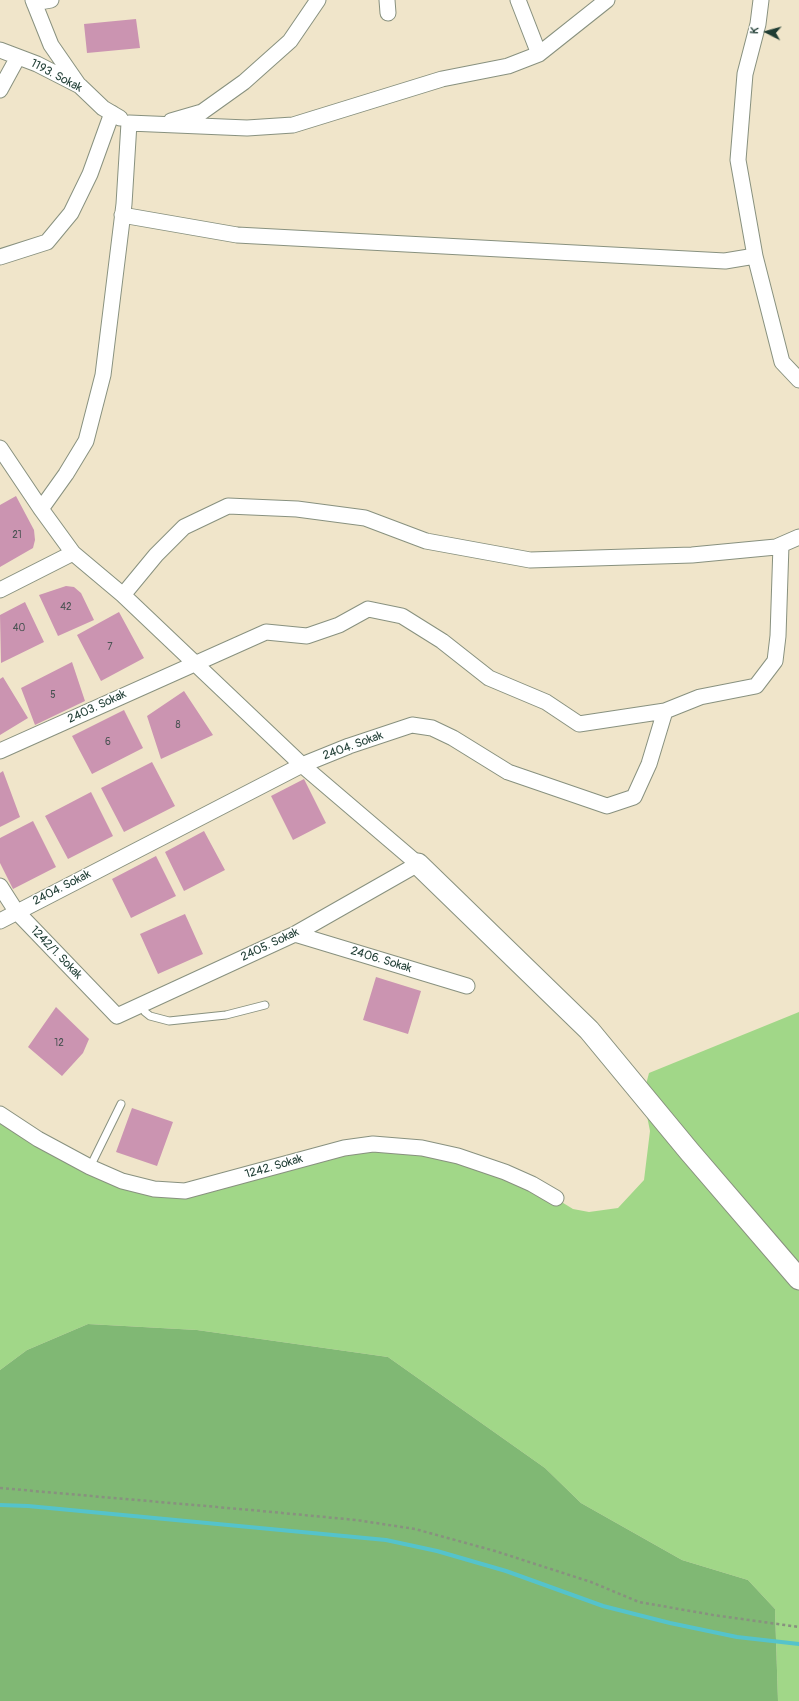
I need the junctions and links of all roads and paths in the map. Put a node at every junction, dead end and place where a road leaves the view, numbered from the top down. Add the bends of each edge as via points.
1 (51, 0) edge
2 (318, 0) edge
3 (518, 0) edge
4 (761, 0) edge
5 (34, 2) edge
6 (600, 2) edge
7 (0, 50) edge
8 (539, 54) junction
9 (18, 57) junction
10 (80, 86) junction
11 (0, 90) edge
12 (112, 113) junction
13 (129, 123) junction
14 (156, 125) junction
15 (122, 215) junction
16 (755, 256) junction
17 (0, 257) edge
18 (799, 380) edge
19 (0, 448) edge
20 (41, 509) junction
21 (799, 537) edge
22 (781, 545) junction
23 (73, 553) junction
24 (0, 590) edge
25 (123, 595) junction
26 (194, 662) junction
27 (665, 711) junction
28 (0, 751) edge
29 (302, 765) junction
30 (418, 864) junction
31 (0, 886) edge
32 (16, 911) junction
33 (0, 921) edge
34 (295, 934) junction
35 (467, 986) dead end
36 (139, 999) dead end
37 (265, 1005) dead end
38 (117, 1016) joint
39 (121, 1104) dead end
40 (0, 1114) edge
41 (90, 1167) junction
42 (556, 1198) dead end
43 (799, 1279) edge
44 (0, 1488) edge
45 (799, 1627) edge

1 - 5 street
2 - 14 street via 290,41 244,82 202,112
3 - 8 street
4 - 16 street via 758,24 745,74 738,160
5 - 10 street via 51,45
6 - 8 street
7 - 9 street, 1193. Sokak
8 - 14 street via 508,66 442,79 293,126 247,128
9 - 10 street, 1193. Sokak
9 - 11 street
10 - 12 street, 1193. Sokak
12 - 13 street, 1193. Sokak
12 - 17 street via 90,174 72,213 47,242
13 - 14 street
13 - 15 street
15 - 16 street via 237,235 725,261
15 - 20 street via 103,375 86,441
16 - 18 street via 782,362
19 - 20 street
20 - 23 street
21 - 22 street
22 - 25 street via 692,555 530,560 426,541 365,518 297,509 228,506 184,527 156,555
22 - 27 street, 2403. Sokak via 775,661 756,686 700,697
23 - 24 street
23 - 25 street
25 - 26 street
26 - 27 street, 2403. Sokak via 266,632 307,636 340,625 368,609 402,616 442,641 489,678 546,702 579,724
26 - 28 street, 2403. Sokak
26 - 29 street
27 - 29 street, 2404. Sokak via 649,764 634,797 607,806 508,772 453,738 432,728 412,725
29 - 30 street
29 - 32 street, 2404. Sokak
30 - 34 street, 2405. Sokak
30 - 43 street via 590,1030 688,1151
31 - 32 street, 1242/1. Sokak
32 - 33 street, 2404. Sokak
32 - 38 street, 1242/1. Sokak
34 - 35 street, 2406. Sokak
34 - 38 street, 2405. Sokak
36 - 37 lane via 143,1009 150,1016 169,1021 226,1015
39 - 41 lane
40 - 41 street, 1242. Sokak via 38,1139
41 - 42 street, 1242. Sokak via 129,1183 154,1189 185,1191 344,1148 373,1144 422,1148 458,1156 505,1172
44 - 45 path via 258,1510 415,1529 495,1550 591,1582 639,1602

